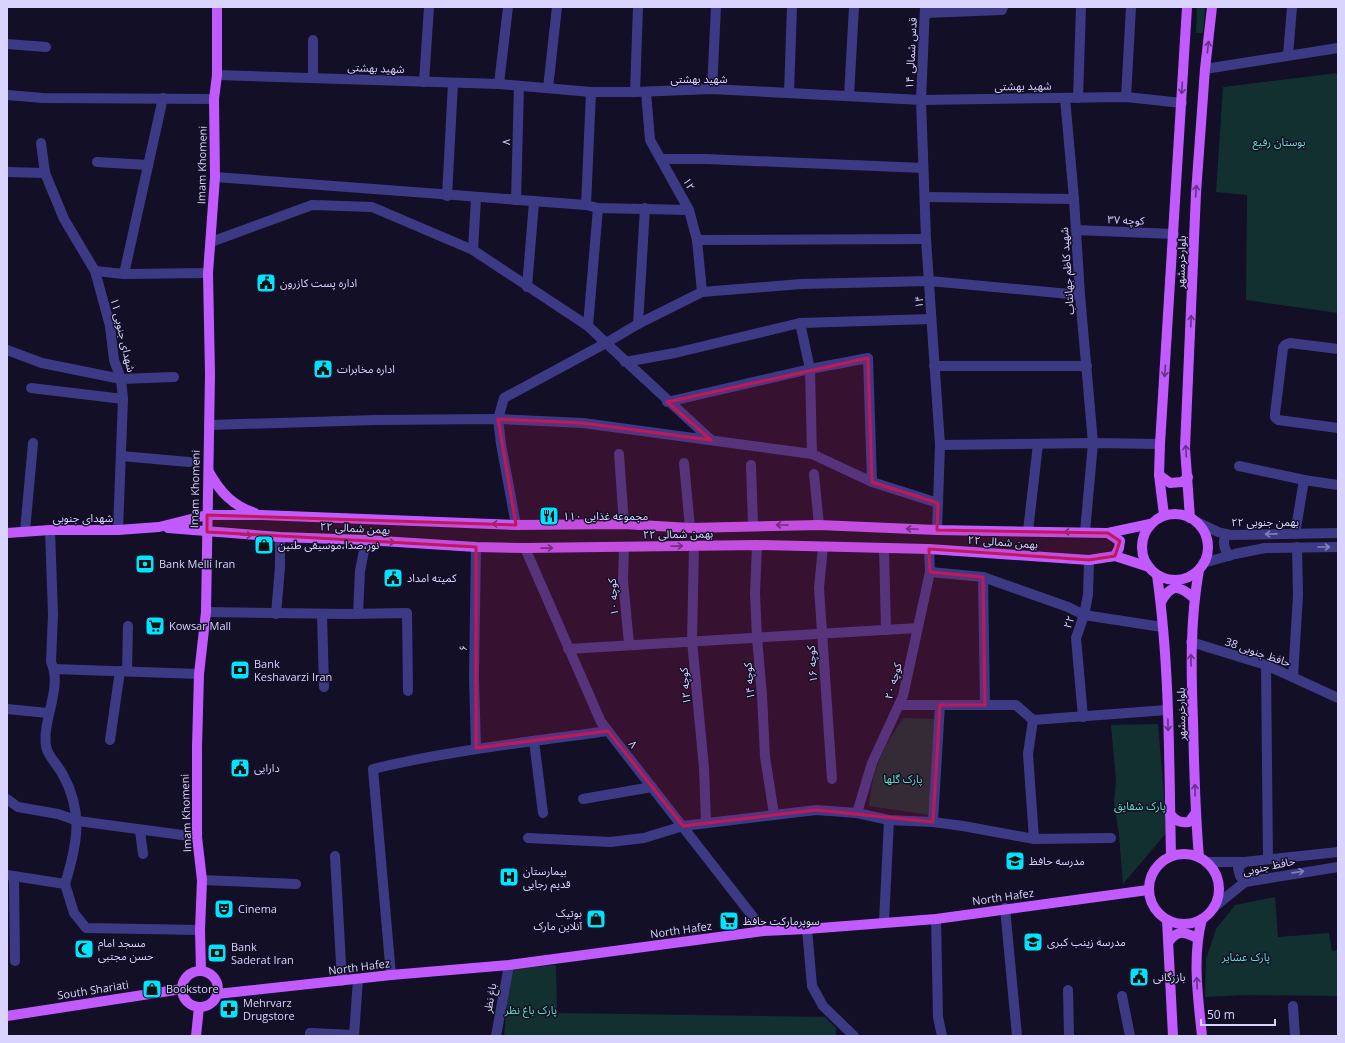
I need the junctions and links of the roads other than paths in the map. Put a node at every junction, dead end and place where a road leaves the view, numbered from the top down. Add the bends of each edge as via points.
1 (218, 7) edge
2 (429, 7) edge
3 (508, 7) edge
4 (557, 7) edge
5 (638, 7) edge
6 (716, 7) edge
7 (792, 7) edge
8 (854, 7) edge
9 (1002, 7) edge
10 (1081, 7) edge
11 (1131, 7) edge
12 (1187, 7) edge
13 (1212, 7) edge
14 (1292, 7) edge
15 (925, 10) edge
16 (313, 40) dead end
17 (7, 44) edge
18 (46, 47) dead end
19 (1338, 48) edge
20 (1288, 55) junction
21 (1205, 69) junction
22 (217, 75) junction
23 (313, 78) junction
24 (424, 82) junction
25 (452, 83) junction
26 (499, 84) junction
27 (519, 86) junction
28 (548, 88) junction
29 (712, 89) junction
30 (591, 92) junction
31 (635, 92) junction
32 (646, 92) junction
33 (789, 93) junction
34 (7, 95) edge
35 (848, 96) junction
36 (1126, 97) junction
37 (163, 98) junction
38 (1065, 98) junction
39 (1078, 98) junction
40 (214, 99) junction
41 (921, 100) junction
42 (1182, 103) junction
43 (41, 144) dead end
44 (661, 159) junction
45 (97, 162) dead end
46 (148, 165) junction
47 (923, 168) junction
48 (7, 172) edge
49 (45, 173) junction
50 (214, 177) junction
51 (447, 196) junction
52 (925, 197) junction
53 (476, 198) junction
54 (1074, 199) junction
55 (516, 200) junction
56 (534, 202) junction
57 (586, 205) junction
58 (598, 208) junction
59 (645, 208) junction
60 (689, 210) junction
61 (1076, 230) junction
62 (1174, 234) junction
63 (926, 239) junction
64 (697, 240) junction
65 (211, 242) junction
66 (472, 250) junction
67 (95, 271) junction
68 (208, 273) junction
69 (124, 274) junction
70 (930, 281) junction
71 (527, 287) junction
72 (702, 292) junction
73 (1080, 295) junction
74 (931, 319) junction
75 (800, 323) junction
76 (638, 324) junction
77 (588, 326) junction
78 (606, 343) junction
79 (1338, 349) edge
80 (7, 350) edge
81 (625, 362) junction
82 (934, 366) junction
83 (1087, 366) junction
84 (810, 369) junction
85 (174, 377) dead end
86 (121, 379) junction
87 (32, 388) dead end
88 (123, 399) junction
89 (667, 402) junction
90 (498, 419) junction
91 (209, 424) junction
92 (1338, 428) edge
93 (711, 440) junction
94 (1093, 443) junction
95 (33, 444) dead end
96 (1038, 444) junction
97 (1160, 444) junction
98 (940, 445) junction
99 (619, 454) dead end
100 (812, 454) junction
101 (121, 456) junction
102 (189, 462) dead end
103 (684, 463) dead end
104 (750, 465) dead end
105 (1239, 466) dead end
106 (208, 471) junction
107 (814, 474) dead end
108 (1159, 475) junction
109 (1188, 477) junction
110 (1304, 480) junction
111 (872, 482) junction
112 (1338, 485) edge
113 (938, 503) junction
114 (262, 515) junction
115 (1164, 515) junction
116 (207, 516) junction
117 (1192, 519) junction
118 (624, 524) junction
119 (820, 524) junction
120 (1150, 524) junction
121 (516, 525) junction
122 (753, 525) junction
123 (159, 527) junction
124 (690, 528) junction
125 (50, 530) junction
126 (118, 530) junction
127 (937, 530) junction
128 (25, 531) junction
129 (1028, 531) junction
130 (207, 532) junction
131 (1085, 532) junction
132 (1108, 532) junction
133 (7, 533) edge
134 (1338, 533) edge
135 (1226, 534) junction
136 (1295, 534) junction
137 (280, 537) junction
138 (366, 540) junction
139 (757, 545) junction
140 (694, 546) junction
141 (476, 547) junction
142 (822, 547) junction
143 (1297, 547) junction
144 (1338, 547) edge
145 (525, 548) junction
146 (624, 548) junction
147 (884, 548) junction
148 (929, 549) junction
149 (1115, 556) junction
150 (1229, 556) junction
151 (1089, 560) junction
152 (1149, 567) junction
153 (1201, 567) junction
154 (930, 572) junction
155 (1157, 574) junction
156 (983, 577) junction
157 (1194, 598) junction
158 (1161, 602) junction
159 (206, 612) junction
160 (276, 614) junction
161 (322, 614) junction
162 (358, 614) junction
163 (1084, 615) junction
164 (128, 626) dead end
165 (1162, 627) junction
166 (917, 628) junction
167 (886, 630) junction
168 (821, 635) junction
169 (757, 638) junction
170 (692, 641) junction
171 (1191, 642) junction
172 (629, 644) junction
173 (568, 649) junction
174 (1266, 665) junction
175 (54, 669) junction
176 (124, 671) junction
177 (199, 674) junction
178 (1293, 677) junction
179 (324, 687) dead end
180 (408, 691) dead end
181 (1338, 698) edge
182 (899, 705) junction
183 (940, 705) junction
184 (985, 705) junction
185 (7, 709) edge
186 (1168, 710) junction
187 (48, 713) junction
188 (1083, 717) junction
189 (1033, 720) junction
190 (608, 731) junction
191 (110, 740) dead end
192 (534, 741) junction
193 (476, 748) junction
194 (832, 780) dead end
195 (652, 787) junction
196 (7, 799) edge
197 (583, 799) dead end
198 (543, 813) dead end
199 (857, 813) junction
200 (774, 814) junction
201 (1170, 814) junction
202 (1195, 814) junction
203 (889, 820) junction
204 (78, 821) junction
205 (933, 822) junction
206 (706, 823) junction
207 (683, 826) junction
208 (140, 831) junction
209 (197, 837) junction
210 (528, 838) dead end
211 (1111, 838) dead end
212 (1034, 839) junction
213 (1338, 852) edge
214 (143, 854) dead end
215 (335, 856) dead end
216 (1171, 856) junction
217 (1268, 859) junction
218 (1203, 860) junction
219 (1244, 862) junction
220 (1338, 867) edge
221 (11, 877) edge
222 (202, 880) junction
223 (1245, 882) junction
224 (65, 884) junction
225 (296, 884) dead end
226 (1148, 890) junction
227 (1214, 907) junction
228 (1005, 908) junction
229 (936, 919) junction
230 (1202, 919) junction
231 (1168, 920) junction
232 (884, 922) junction
233 (807, 929) junction
234 (200, 930) junction
235 (764, 931) junction
236 (1197, 938) junction
237 (1168, 941) junction
238 (15, 962) dead end
239 (509, 965) junction
240 (201, 971) junction
241 (391, 975) junction
242 (358, 979) junction
243 (342, 981) junction
244 (182, 989) junction
245 (1068, 990) dead end
246 (217, 994) junction
247 (1122, 996) dead end
248 (1293, 1006) dead end
249 (199, 1007) junction
250 (7, 1016) edge
251 (354, 1035) edge
252 (196, 1036) edge
253 (310, 1036) edge
254 (496, 1036) edge
255 (854, 1036) edge
256 (942, 1036) edge
257 (1017, 1036) edge
258 (1069, 1036) edge
259 (1130, 1036) edge
260 (1173, 1036) edge
261 (1202, 1036) edge
262 (1295, 1036) edge

1 - 22 main road, Imam Khomeni
2 - 24 street
3 - 26 street
4 - 28 street
5 - 31 street
6 - 29 street
7 - 33 street
8 - 35 street
9 - 15 street via 1002,10
10 - 39 street
11 - 36 street
12 -> 42 main road, بلوارخرمشهر
21 -> 13 main road, بلوارخرمشهر
14 - 20 street
15 - 41 street, قدس شمالی ۱۴
16 - 23 street
17 - 18 street
19 - 20 street
20 - 21 street
109 -> 21 main road, بلوارخرمشهر via 1185,448 1196,193
22 - 23 street, شهید بهشتی
22 - 40 main road, Imam Khomeni
23 - 24 street, شهید بهشتی
24 - 25 street, شهید بهشتی
25 - 26 street, شهید بهشتی
25 - 51 street
26 - 27 street, شهید بهشتی
27 - 28 street, شهید بهشتی
27 - 55 street, ۸
28 - 30 street, شهید بهشتی
29 - 32 street, شهید بهشتی
29 - 33 street, شهید بهشتی
30 - 31 street, شهید بهشتی
30 - 57 street
31 - 32 street, شهید بهشتی
32 - 44 street, ۱۲ via 650,140
33 - 35 street, شهید بهشتی
34 - 37 street via 43,98
35 - 41 street, شهید بهشتی
36 - 39 street, شهید بهشتی
36 - 42 street, شهید بهشتی
37 - 40 street
37 - 46 street
38 - 39 street, شهید بهشتی
38 - 41 street, شهید بهشتی
38 - 54 street, شهید کاظم جهانتاب
40 - 50 main road, Imam Khomeni
41 - 47 street, ۱۴
42 - 62 main road, بلوارخرمشهر
43 - 49 street, ۱۱ شهدای جنوبی
44 - 47 street
44 - 60 street, ۱۲
45 - 46 street
46 - 69 street
47 - 52 street, ۱۴
48 - 49 street
49 - 67 street, ۱۱ شهدای جنوبی via 64,219
50 - 51 street
50 - 65 main road, Imam Khomeni
51 - 53 street
52 - 54 street
52 - 63 street, ۱۴
53 - 55 street
53 - 66 street
54 - 61 street, شهید کاظم جهانتاب
55 - 56 street
56 - 57 street
56 - 71 street
57 - 58 street
58 - 59 street
58 - 77 street
59 - 60 street
59 - 76 street
60 - 64 street, ۱۲
61 - 62 street, کوچه ۳۷
61 - 73 street, شهید کاظم جهانتاب
62 -> 97 main road, بلوارخرمشهر
63 - 64 street
63 - 70 street, ۱۴
64 - 72 street, ۱۲
65 - 66 street via 312,205 372,207
65 - 68 main road, Imam Khomeni
66 - 71 street
67 - 69 street
67 - 86 street, ۱۱ شهدای جنوبی via 110,326 114,360
68 - 69 street
68 - 91 main road, Imam Khomeni
70 - 72 street via 801,284
70 - 73 street
70 - 74 street, ۱۴
71 - 77 street
72 - 76 street
73 - 83 street, شهید کاظم جهانتاب
74 - 75 street
74 - 82 street, ۱۴
75 - 81 street via 675,353
75 - 84 street
76 - 78 street
77 - 78 street
78 - 81 street
78 - 90 street via 504,398
79 - 92 street via 1290,343 1285,345 1275,417 1278,420
80 - 86 street via 42,363
81 - 89 street
82 - 83 street
82 - 98 street, ۱۴
83 - 94 street, شهید کاظم جهانتاب
84 - 89 street
84 - 100 street
84 - 111 street via 868,358
85 - 86 street
86 - 88 street, ۱۱ شهدای جنوبی
87 - 88 street
88 - 101 street, ۱۱ شهدای جنوبی
89 - 93 street
90 - 91 street
90 - 93 street via 583,422
90 - 121 street
91 - 106 main road, Imam Khomeni
93 - 100 street
94 - 96 street
94 - 97 street
94 - 131 street, شهید کاظم جهانتاب
95 - 128 street
96 - 98 street
96 - 129 street
97 - 108 main road, بلوارخرمشهر
98 - 113 street, ۱۴
99 - 118 street
100 - 111 street
101 - 102 street
101 - 126 street, ۱۱ شهدای جنوبی
103 - 124 street
104 - 122 street
105 - 110 street
106 - 114 main road via 217,487 229,500 245,510
106 - 116 main road, Imam Khomeni
107 - 119 street
108 - 109 main road via 1170,483 1182,482
108 - 115 main road, بلوارخرمشهر
109 - 117 main road, بلوارخرمشهر
110 - 112 street
110 - 136 street
111 - 113 street
113 - 127 street, ۱۴
114 - 116 main road, ۲۲ بهمن شمالی
121 -> 114 main road, ۲۲ بهمن شمالی
115 - 117 main road via 1182,514
115 - 120 main road
116 - 123 main road, شهدای جنوبی
116 - 130 main road, Imam Khomeni
117 - 135 street, ۲۲ بهمن جنوبی
117 - 153 main road via 1203,530 1207,542 1206,556
118 - 121 main road, ۲۲ بهمن شمالی
118 - 124 main road, ۲۲ بهمن شمالی
119 -> 122 main road, ۲۲ بهمن شمالی
127 -> 119 main road, ۲۲ بهمن شمالی
120 - 132 main road, ۲۲ بهمن شمالی
120 - 152 main road via 1142,539 1141,548
122 - 124 main road, ۲۲ بهمن شمالی
123 - 126 main road, شهدای جنوبی
123 - 130 main road, شهدای جنوبی
125 - 126 main road, شهدای جنوبی
125 - 128 main road, شهدای جنوبی
125 - 175 street via 53,614 51,662
127 - 129 main road, ۲۲ بهمن شمالی
128 - 133 main road, شهدای جنوبی
131 -> 129 main road, ۲۲ بهمن شمالی
130 -> 137 main road, ۲۲ بهمن شمالی
130 - 159 main road, Imam Khomeni
131 - 132 main road, ۲۲ بهمن شمالی
132 - 149 main road via 1120,541
134 - 136 street, ۲۲ بهمن جنوبی
136 -> 135 street, ۲۲ بهمن جنوبی
135 - 150 street via 1224,544
137 - 138 main road, ۲۲ بهمن شمالی
137 - 160 street
138 -> 141 main road, ۲۲ بهمن شمالی
138 - 162 street via 360,572
139 - 140 main road, ۲۲ بهمن شمالی
139 - 142 main road, ۲۲ بهمن شمالی
139 - 169 street, کوچه ۱۴
146 -> 140 main road, ۲۲ بهمن شمالی
140 - 170 street, کوچه ۱۲
141 - 145 main road, ۲۲ بهمن شمالی
141 - 193 street, ۶
142 - 147 main road, ۲۲ بهمن شمالی
142 - 168 street, کوچه ۱۶ via 819,588
143 -> 144 street
143 - 150 street via 1265,548
143 - 178 street via 1298,595
145 -> 146 main road, ۲۲ بهمن شمالی
145 - 173 street, ۸
146 - 172 street, کوچه ۱۰
147 - 148 main road, ۲۲ بهمن شمالی
147 - 167 street
148 - 151 main road, ۲۲ بهمن شمالی
148 - 154 street, کوچه ۲۰
149 - 151 main road, ۲۲ بهمن شمالی
149 - 152 main road, ۲۲ بهمن شمالی
150 - 153 street
151 - 163 street, ۲۲ via 1088,594
152 - 155 main road
153 - 155 main road via 1192,575 1175,580
153 - 157 main road, بلوارخرمشهر
154 - 156 street
154 - 166 street, کوچه ۲۰
155 - 158 main road, بلوارخرمشهر
156 - 163 street via 1068,606
156 - 184 street
157 - 158 main road via 1186,591 1175,588 1167,590
157 - 171 main road, بلوارخرمشهر
158 - 165 main road, بلوارخرمشهر
159 - 160 street
159 - 177 main road, Imam Khomeni
160 - 161 street
161 - 162 street
161 - 179 street
162 - 180 street via 407,613
163 - 165 street
163 - 188 street, ۲۲ via 1076,638
164 - 176 street
165 - 186 main road, بلوارخرمشهر
166 - 167 street
166 - 182 street, کوچه ۲۰
167 - 168 street
168 - 169 street
168 - 194 street, کوچه ۱۶
169 - 170 street
169 - 200 street, کوچه ۱۴ via 765,757
170 - 172 street
170 - 206 street, کوچه ۱۲ via 704,768
171 - 174 street, حافظ جنوبی 38
202 -> 171 main road, بلوارخرمشهر
172 - 173 street
173 - 190 street, ۸ via 601,722
174 - 178 street, حافظ جنوبی 38
174 - 217 street
175 - 176 street
175 - 187 street via 55,683
176 - 177 street
176 - 191 street
177 - 209 main road, Imam Khomeni
178 - 181 street, حافظ جنوبی 38
182 - 183 street
182 - 199 street, کوچه ۲۰ via 872,763
183 - 184 street
183 - 205 street
184 - 189 street via 1016,705
185 - 187 street
186 - 188 street
186 -> 201 main road, بلوارخرمشهر
187 - 204 street via 46,748 63,774 73,797
188 - 189 street
189 - 212 street via 1028,754
190 - 192 street
190 - 195 street, ۸
192 - 193 street
192 - 198 street
193 - 241 street via 422,757 374,769
195 - 197 street
195 - 207 street, ۸
196 - 204 street via 18,807 58,814
199 - 200 street via 816,810
199 - 203 street
200 - 206 street
201 - 202 main road via 1181,823 1188,822
201 - 216 main road, بلوارخرمشهر
202 - 218 main road, بلوارخرمشهر
203 - 205 street
203 - 232 street
204 - 208 street
204 - 224 street via 72,861
205 - 212 street
206 - 207 street
207 - 210 street via 644,838 610,842
207 - 235 street, ۸
208 - 209 street
208 - 214 street
209 - 222 main road, Imam Khomeni
211 - 212 street
213 - 217 street, حافظ جنوبی
215 - 243 street
216 - 218 main road via 1185,854
216 - 226 main road via 1154,869
217 - 219 street, حافظ جنوبی
218 - 219 street, حافظ جنوبی
218 - 227 main road via 1212,868 1218,883
219 - 223 street via 1238,868
223 -> 220 street, حافظ جنوبی
221 - 224 street
221 - 238 street
222 - 225 street
222 - 234 main road, Imam Khomeni
223 - 227 street, حافظ جنوبی
224 - 234 street via 74,913 86,928
226 - 228 main road, North Hafez
226 - 231 main road via 1153,907
227 - 230 main road
228 - 229 main road, North Hafez
228 - 257 street
229 - 232 main road, North Hafez
229 - 256 street via 938,1017
230 - 231 main road via 1185,924
230 - 236 main road
231 - 237 main road
232 - 233 main road, North Hafez
233 - 235 main road, North Hafez
233 - 255 street via 812,986 823,1006
234 - 240 main road, Imam Khomeni
235 - 239 main road, North Hafez
236 - 237 main road via 1181,932
261 -> 236 main road via 1197,985
237 - 260 main road
239 - 241 main road, North Hafez
239 - 254 street, باغ نظر
240 - 244 main road via 188,976
240 - 246 main road via 213,978
241 - 242 main road, North Hafez
242 - 243 main road, North Hafez
242 - 251 street
243 - 246 main road, North Hafez
244 - 249 main road via 183,997 188,1003
244 - 250 main road, South Shariati
245 - 258 street
246 - 249 main road via 209,1004
247 - 259 street
248 - 262 street
249 - 252 main road
251 - 253 street via 310,1033

